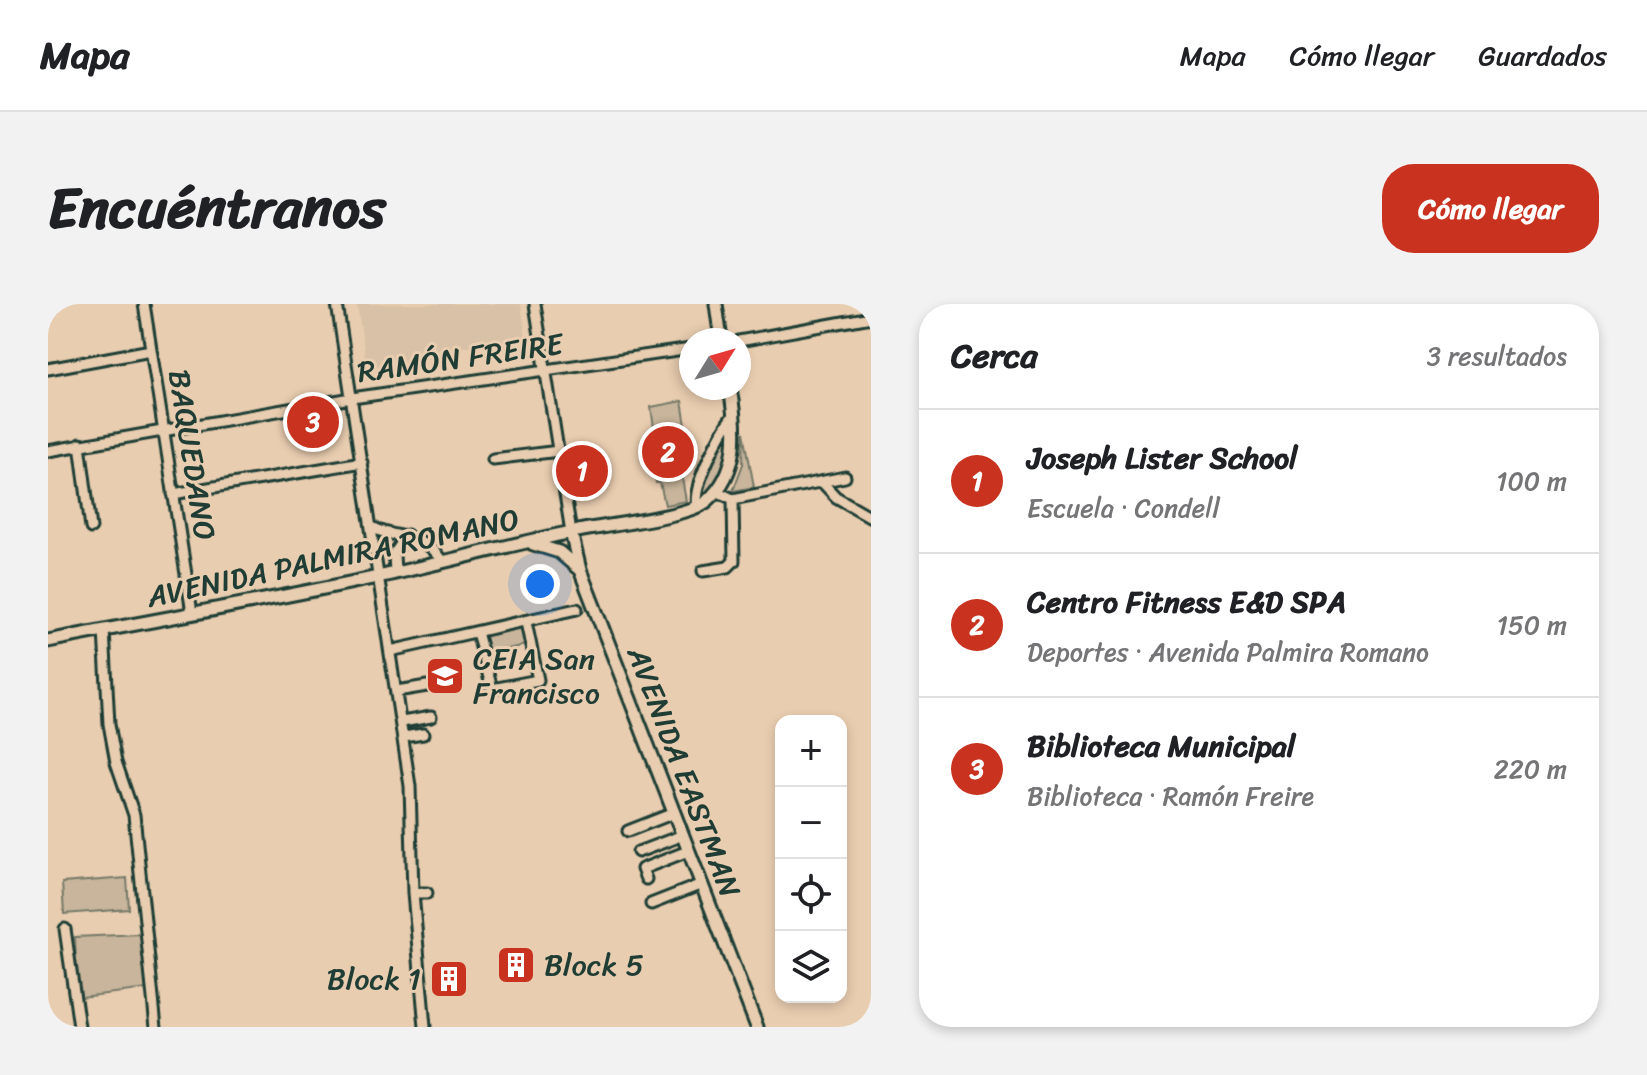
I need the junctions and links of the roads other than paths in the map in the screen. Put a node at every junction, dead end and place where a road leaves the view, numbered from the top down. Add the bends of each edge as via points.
1 (144, 304) edge
2 (337, 304) edge
3 (535, 304) edge
4 (716, 304) edge
5 (871, 317) edge
6 (719, 328) edge
7 (751, 339) edge
8 (151, 350) junction
9 (679, 351) edge
10 (48, 369) edge
11 (546, 371) junction
12 (352, 398) junction
13 (732, 400) edge
14 (734, 414) junction
15 (163, 430) junction
16 (80, 444) junction
17 (48, 451) edge
18 (559, 451) junction
19 (493, 459) dead end
20 (362, 462) junction
21 (845, 477) dead end
22 (822, 482) junction
23 (716, 491) junction
24 (173, 494) junction
25 (733, 499) junction
26 (697, 507) junction
27 (871, 517) edge
28 (372, 527) junction
29 (91, 528) dead end
30 (571, 532) junction
31 (407, 535) junction
32 (520, 544) junction
33 (443, 562) junction
34 (580, 570) junction
35 (703, 571) dead end
36 (395, 573) junction
37 (380, 577) junction
38 (577, 609) dead end
39 (192, 613) junction
40 (526, 622) junction
41 (104, 630) junction
42 (477, 632) junction
43 (48, 641) edge
44 (390, 651) junction
45 (427, 686) dead end
46 (397, 691) junction
47 (431, 717) dead end
48 (402, 722) junction
49 (423, 734) dead end
50 (404, 737) junction
51 (674, 813) junction
52 (628, 831) dead end
53 (683, 835) junction
54 (688, 851) junction
55 (638, 852) dead end
56 (646, 879) dead end
57 (702, 884) junction
58 (413, 893) junction
59 (427, 893) dead end
60 (651, 904) dead end
61 (65, 929) dead end
62 (79, 1027) edge
63 (156, 1027) edge
64 (425, 1027) edge
65 (757, 1027) edge

1 - 8 street, BAQUEDANO
2 - 12 street
3 - 11 street
4 - 6 main road
5 - 7 street
8 - 10 street
8 - 15 street, BAQUEDANO
9 - 11 street, RAMÓN FREIRE
11 - 12 street, RAMÓN FREIRE
11 - 18 street
12 - 15 street, RAMÓN FREIRE
12 - 20 street
13 - 14 main road
14 - 23 main road via 734,458
14 - 26 street via 696,492
15 - 16 street, RAMÓN FREIRE
15 - 24 street, BAQUEDANO
16 - 17 street, RAMÓN FREIRE
16 - 29 street
18 - 19 street
18 - 30 street
20 - 24 street
20 - 28 street
21 - 22 street
22 - 25 street
22 - 27 street via 836,497
23 - 25 street
23 - 26 main road, AVENIDA PALMIRA ROMANO
24 - 39 street, BAQUEDANO
25 - 35 street via 734,561
26 - 30 main road, AVENIDA PALMIRA ROMANO
28 - 31 street
28 - 37 street
30 - 32 main road, AVENIDA PALMIRA ROMANO
30 - 34 main road, AVENIDA EASTMAN
31 - 33 street via 429,546
31 - 36 street via 394,554
32 - 33 main road, AVENIDA PALMIRA ROMANO
32 - 34 main road via 552,548
33 - 36 main road, AVENIDA PALMIRA ROMANO
34 - 51 main road, AVENIDA EASTMAN
36 - 37 main road, AVENIDA PALMIRA ROMANO
37 - 39 main road, AVENIDA PALMIRA ROMANO
37 - 44 street
38 - 40 street
39 - 41 main road, AVENIDA PALMIRA ROMANO
40 - 42 street
40 - 42 street via 538,680 492,689
41 - 43 main road, AVENIDA PALMIRA ROMANO
41 - 63 street via 109,724 134,815
42 - 44 street
44 - 46 street
45 - 46 street
46 - 48 street
47 - 48 street
48 - 50 street
49 - 50 street
50 - 58 street via 413,813
51 - 52 street
51 - 53 main road, AVENIDA EASTMAN
53 - 54 main road, AVENIDA EASTMAN
53 - 55 street
54 - 56 street via 642,869
54 - 57 main road, AVENIDA EASTMAN
57 - 60 street
57 - 65 main road, AVENIDA EASTMAN
58 - 59 street
58 - 64 street via 420,916
61 - 62 street

